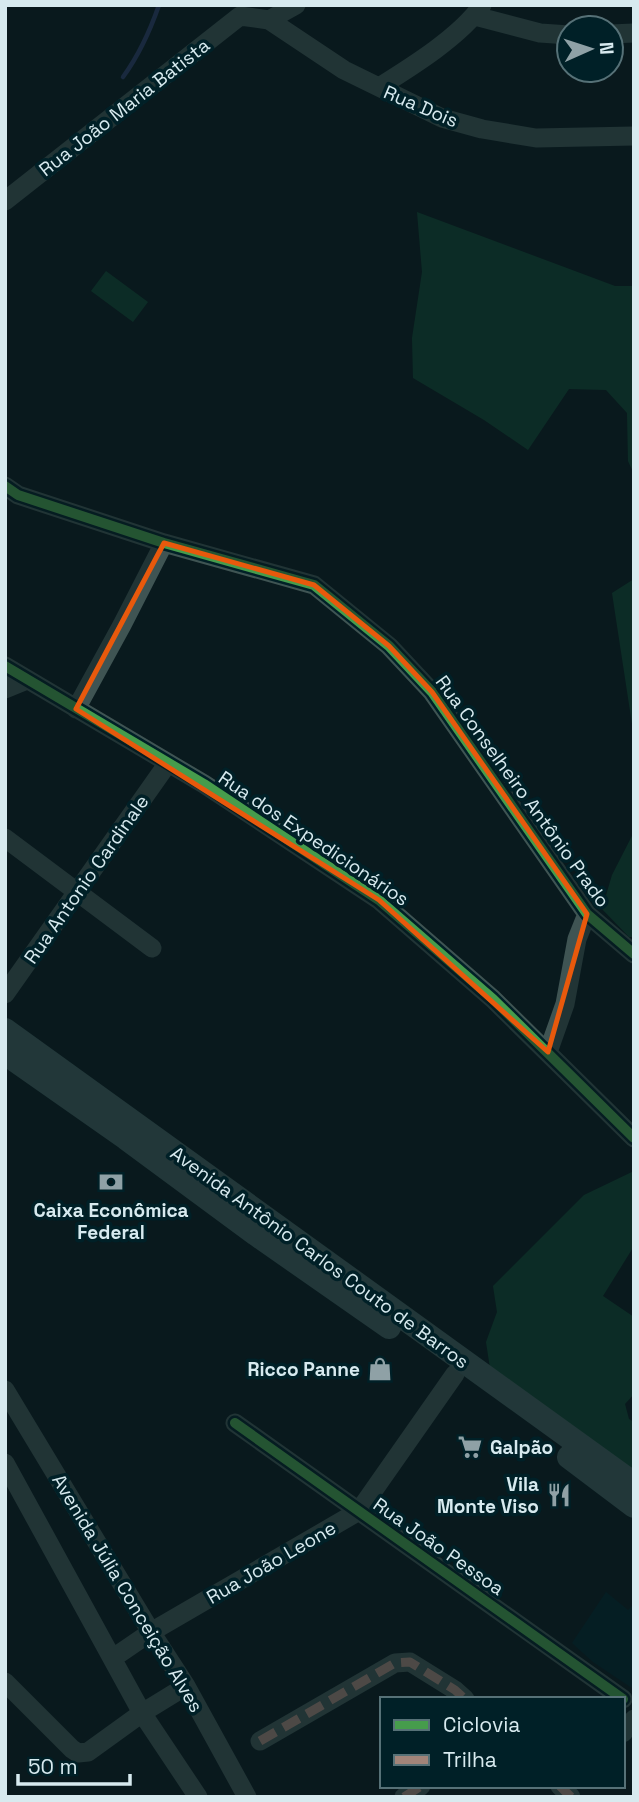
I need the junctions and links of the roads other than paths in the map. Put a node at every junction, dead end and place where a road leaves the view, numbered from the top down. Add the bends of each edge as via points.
1 (296, 5) edge
2 (241, 10) edge
3 (479, 10) edge
4 (269, 20) junction
5 (555, 34) edge
6 (379, 88) junction
7 (634, 136) edge
8 (10, 191) edge
9 (5, 486) edge
10 (164, 543) junction
11 (5, 666) edge
12 (27, 680) junction
13 (5, 689) edge
14 (76, 709) junction
15 (168, 764) junction
16 (5, 838) edge
17 (76, 892) junction
18 (587, 914) junction
19 (152, 948) dead end
20 (634, 954) edge
21 (5, 995) edge
22 (5, 1030) edge
23 (548, 1052) junction
24 (5, 1053) edge
25 (634, 1138) edge
26 (455, 1374) junction
27 (5, 1390) edge
28 (235, 1423) dead end
29 (5, 1463) edge
30 (634, 1484) edge
31 (634, 1506) edge
32 (359, 1511) junction
33 (151, 1632) junction
34 (113, 1658) junction
35 (5, 1682) edge
36 (186, 1686) junction
37 (463, 1697) edge
38 (620, 1697) edge
39 (142, 1713) junction
40 (260, 1741) dead end
41 (198, 1797) edge
42 (247, 1797) edge

1 - 4 street
2 - 4 street
2 - 8 street, Rua João Maria Batista
3 - 5 street via 540,33
3 - 6 street via 415,65
4 - 6 street, Rua Dois
6 - 7 street, Rua Dois via 442,118 482,129 536,138
9 - 10 street, Rua Conselheiro Antônio Prado via 18,495
10 - 14 street
10 - 18 street, Rua Conselheiro Antônio Prado via 314,585 389,646 432,692
11 - 12 street, Rua dos Expedicionários
12 - 13 street
12 - 14 street, Rua dos Expedicionários
14 - 15 street, Rua dos Expedicionários
15 - 17 street, Rua Antonio Cardinale
15 - 23 street, Rua dos Expedicionários via 379,900
16 - 17 street
17 - 19 street
17 - 21 street, Rua Antonio Cardinale
18 - 20 street, Rua Conselheiro Antônio Prado
18 - 23 street
22 - 30 main road, Avenida Antônio Carlos Couto de Barros
23 - 25 street, Rua dos Expedicionários
24 - 26 main road, Avenida Antônio Carlos Couto de Barros
26 - 31 main road, Avenida Antônio Carlos Couto de Barros
26 - 32 street, Rua João Leone
27 - 33 street, Avenida Júlia Conceição Alves
28 - 32 street, Rua João Pessoa
29 - 34 street, Avenida Júlia Conceição Alves
32 - 33 street, Rua João Leone
32 - 38 street, Rua João Pessoa
33 - 34 street, Rua João Leone
33 - 36 street, Avenida Júlia Conceição Alves
34 - 39 street, Avenida Júlia Conceição Alves
35 - 39 street via 79,1754
36 - 39 street
36 - 42 street, Avenida Júlia Conceição Alves
37 - 40 street via 410,1662 395,1663
39 - 41 street, Avenida Júlia Conceição Alves

